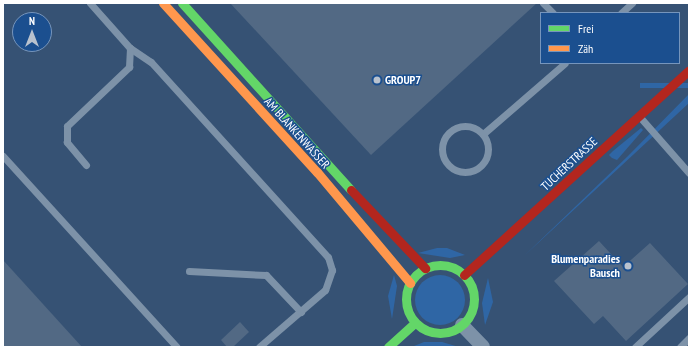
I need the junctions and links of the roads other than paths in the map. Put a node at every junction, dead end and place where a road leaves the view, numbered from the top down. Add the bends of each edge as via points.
1 (90, 3) edge
2 (163, 3) edge
3 (182, 3) edge
4 (544, 3) edge
5 (632, 3) edge
6 (552, 12) edge
7 (622, 12) edge
8 (130, 48) junction
9 (564, 64) edge
10 (689, 70) edge
11 (639, 116) junction
12 (482, 134) junction
13 (3, 156) edge
14 (86, 164) dead end
15 (689, 173) edge
16 (425, 268) junction
17 (190, 271) dead end
18 (464, 275) junction
19 (410, 283) junction
20 (689, 297) edge
21 (301, 312) junction
22 (415, 323) junction
23 (462, 325) junction
24 (689, 338) edge
25 (177, 347) edge
26 (259, 347) edge
27 (388, 347) edge
28 (483, 347) edge
29 (636, 347) edge
30 (680, 347) edge

1 - 8 lane
2 - 19 street, AM BLANKENWASSER via 317,172
3 - 16 street, AM BLANKENWASSER via 398,242
4 - 6 lane
5 - 7 lane
8 - 14 lane via 129,66 67,126 67,142
8 - 21 lane via 151,62 325,251 332,264 329,284
9 - 12 lane
10 - 11 street, TUCHERSTRASSE
11 - 15 lane
11 - 18 street, TUCHERSTRASSE
12 - 12 lane via 488,149 478,168 463,172 450,166 443,153 447,136 463,126
13 - 25 lane
16 - 18 street via 446,266
16 - 19 street
17 - 21 lane via 266,274
18 - 23 street via 471,285 474,306
19 - 22 street via 405,302
20 - 29 lane
21 - 26 lane
22 - 23 street via 439,333
22 - 27 street
23 - 28 street
24 - 30 lane

